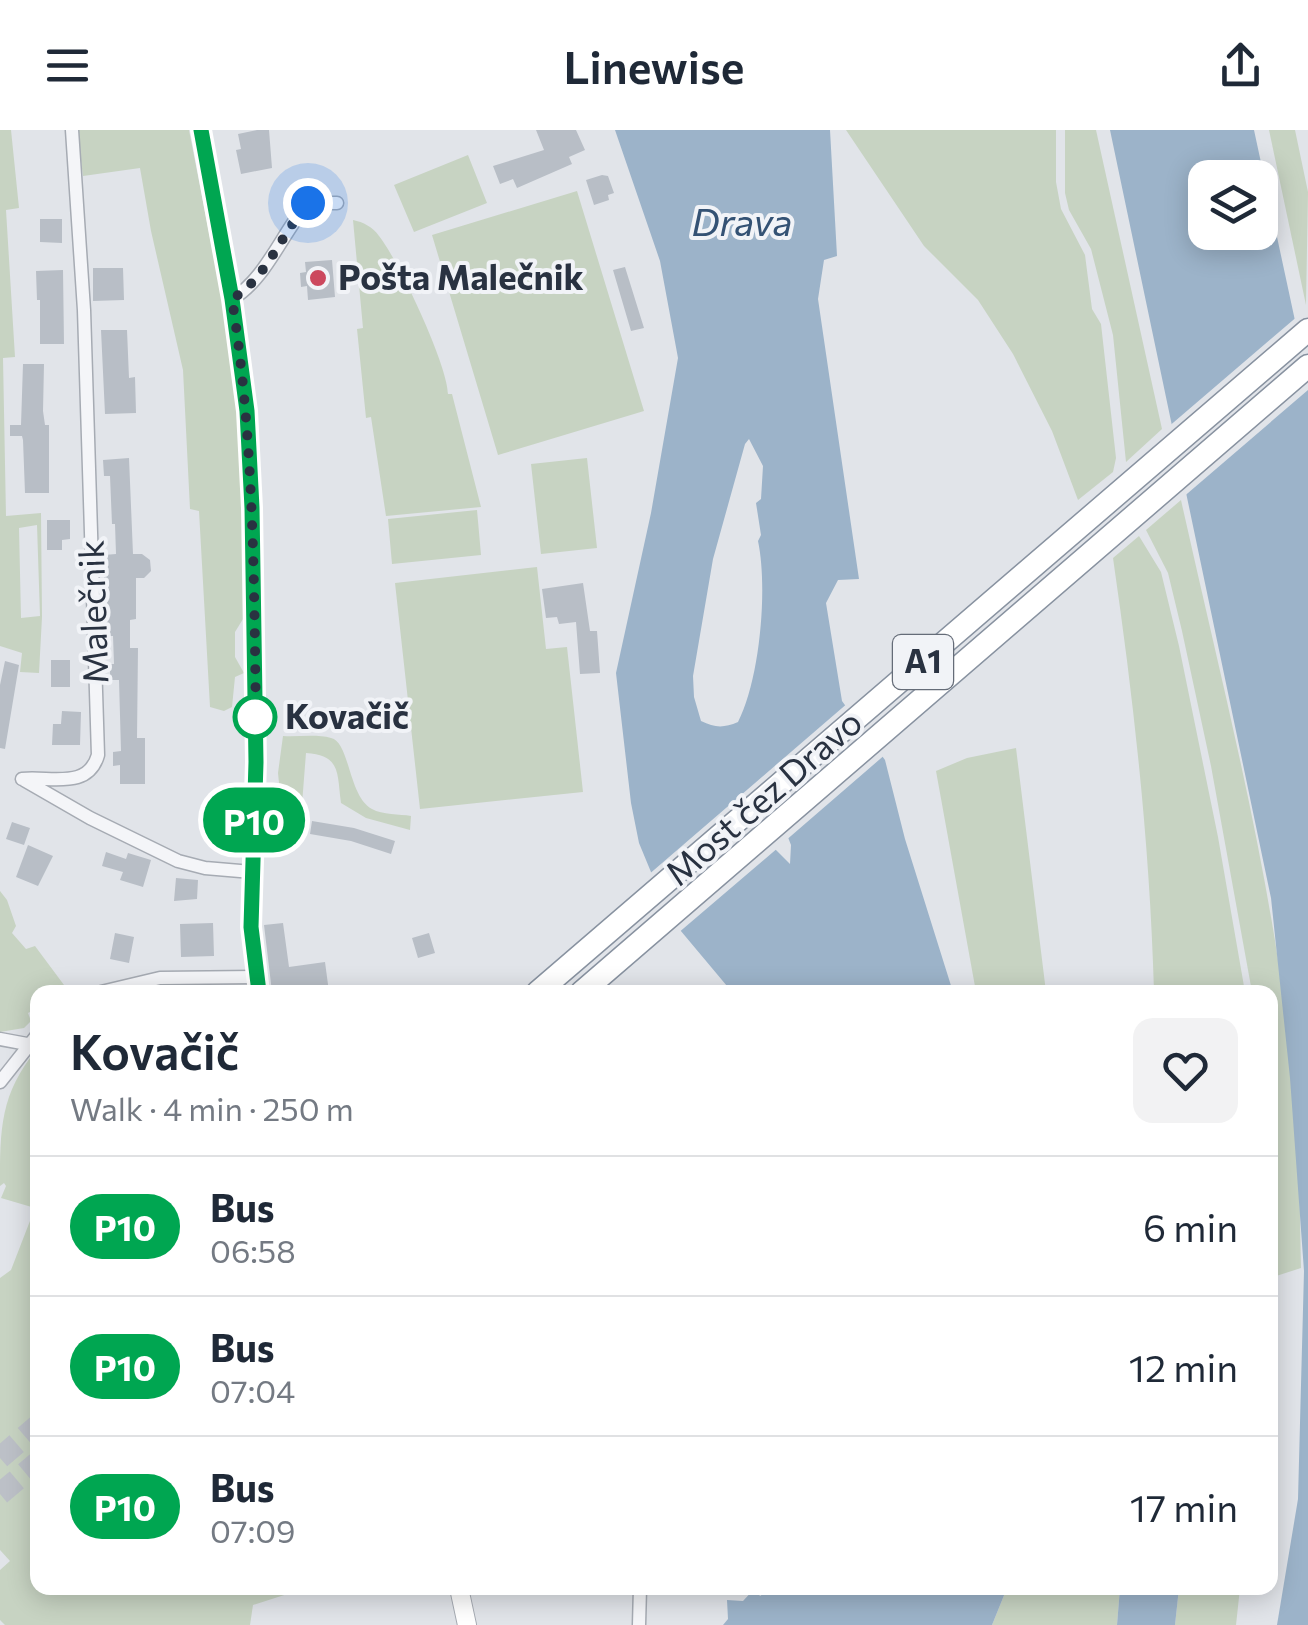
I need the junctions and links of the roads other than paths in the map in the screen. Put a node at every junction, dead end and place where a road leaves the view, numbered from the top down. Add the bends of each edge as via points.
1 (72, 130) edge
2 (201, 130) edge
3 (338, 204) dead end
4 (232, 299) junction
5 (1308, 330) edge
6 (1308, 366) edge
7 (252, 872) junction
8 (130, 985) edge
9 (258, 985) edge
10 (546, 985) edge
11 (590, 985) edge
12 (0, 1039) edge
13 (30, 1039) edge
14 (30, 1042) edge
15 (0, 1082) edge
16 (461, 1595) edge
17 (640, 1595) edge
18 (467, 1625) edge
19 (639, 1625) edge

1 - 7 street, Malečnik via 98,755 82,778 22,780 178,861
2 - 4 street
3 - 4 street via 308,203 258,276
4 - 7 street via 251,480
5 - 10 highway, Most čez Dravo / A1
6 - 11 highway, Most čez Dravo / A1
7 - 9 street
8 - 9 street via 160,978
12 - 13 street
14 - 15 street
16 - 18 street
17 - 19 street

